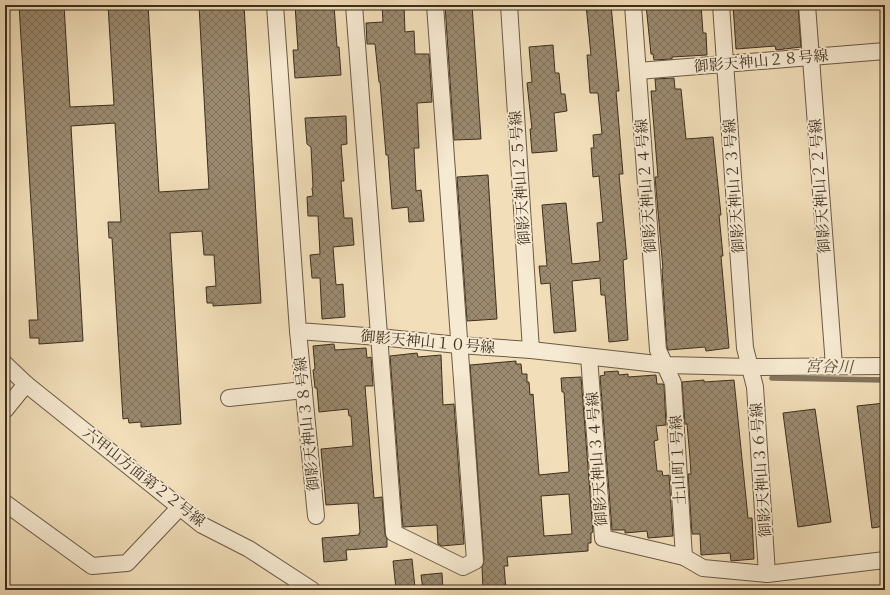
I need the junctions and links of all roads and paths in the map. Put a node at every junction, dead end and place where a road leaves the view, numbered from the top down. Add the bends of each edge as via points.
1 (275, 5) edge
2 (354, 5) edge
3 (434, 5) edge
4 (509, 5) edge
5 (633, 5) edge
6 (721, 5) edge
7 (807, 5) edge
8 (885, 52) edge
9 (810, 57) junction
10 (725, 64) junction
11 (638, 71) junction
12 (298, 331) junction
13 (379, 337) junction
14 (458, 346) junction
15 (531, 350) junction
16 (589, 357) junction
17 (5, 364) edge
18 (666, 365) junction
19 (834, 366) junction
20 (885, 366) edge
21 (750, 367) junction
22 (26, 384) junction
23 (304, 390) junction
24 (229, 398) dead end
25 (5, 410) edge
26 (5, 503) edge
27 (180, 508) junction
28 (316, 516) dead end
29 (684, 557) junction
30 (885, 560) edge
31 (767, 574) junction
32 (312, 590) edge

1 - 12 street
2 - 13 street
3 - 14 street
4 - 15 street, 御影天神山２５号線
5 - 11 street, 御影天神山２４号線
6 - 10 street, 御影天神山２３号線
7 - 9 street, 御影天神山２２号線
8 - 9 street, 御影天神山２８号線
9 - 10 street, 御影天神山２８号線
9 - 19 street, 御影天神山２２号線
10 - 11 street, 御影天神山２８号線
10 - 21 street, 御影天神山２３号線 via 745,348
11 - 18 street, 御影天神山２４号線 via 658,350
12 - 13 street, 御影天神山１０号線
12 - 23 street, 御影天神山３８号線
13 - 14 street, 御影天神山１０号線
13 - 14 street via 394,533 463,568 474,561
14 - 15 street, 御影天神山１０号線
15 - 16 street, 御影天神山１０号線
16 - 18 street, 御影天神山１０号線
16 - 29 street, 御影天神山３４号線 via 603,538
17 - 22 street, 六甲山方面第２２号線
18 - 21 street, 御影天神山１０号線
18 - 29 street, 土山町１号線 via 674,383
19 - 20 street, 御影天神山１０号線
19 - 21 street, 御影天神山１０号線
21 - 31 street, 御影天神山３６号線 via 755,387
22 - 25 street
22 - 27 street, 六甲山方面第２２号線
23 - 24 street
23 - 28 street, 御影天神山３８号線
26 - 27 street via 92,566 127,563
27 - 32 street, 六甲山方面第２２号線 via 202,525 249,548
29 - 31 street, 御影天神山３４号線 via 703,568
30 - 31 street, 御影天神山３４号線

